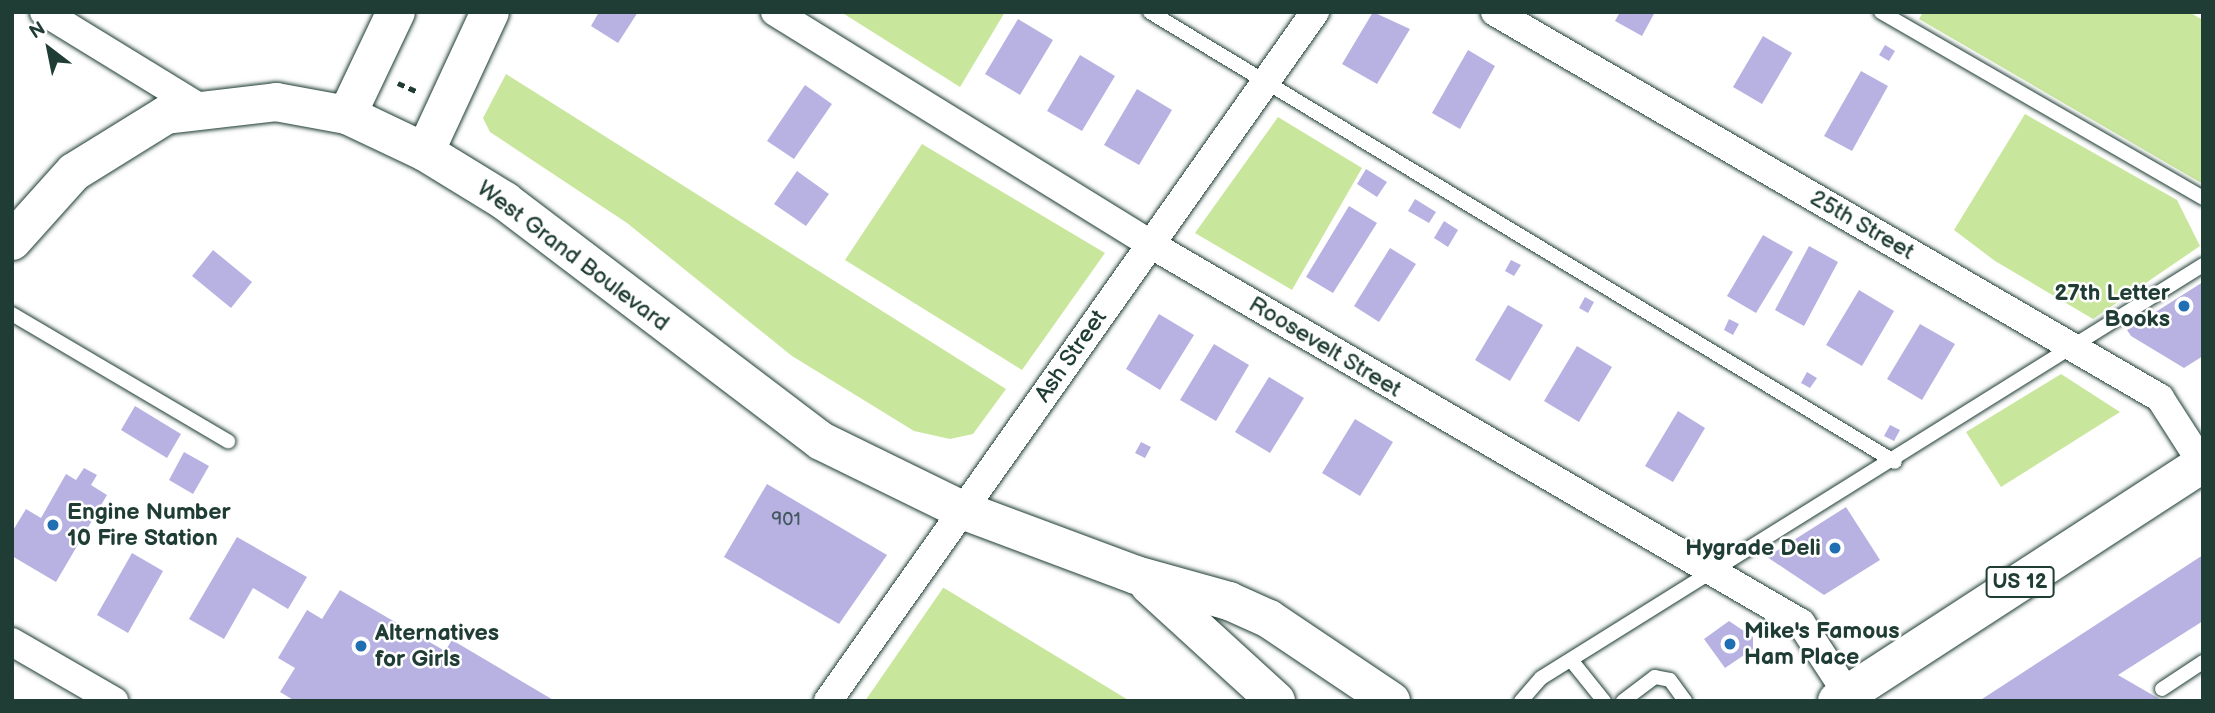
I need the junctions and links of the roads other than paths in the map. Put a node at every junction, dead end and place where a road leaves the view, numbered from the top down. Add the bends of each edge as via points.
1 (44, 12) edge
2 (396, 12) edge
3 (490, 12) edge
4 (775, 12) edge
5 (1150, 12) edge
6 (1315, 12) edge
7 (1495, 12) edge
8 (1881, 12) edge
9 (1265, 82) junction
10 (199, 107) junction
11 (347, 115) junction
12 (425, 152) junction
13 (2203, 198) edge
14 (12, 241) edge
15 (1150, 244) junction
16 (2203, 265) edge
17 (12, 314) edge
18 (2071, 346) junction
19 (228, 441) dead end
20 (1895, 462) junction
21 (2202, 464) edge
22 (962, 510) junction
23 (1136, 576) junction
24 (1713, 576) junction
25 (12, 642) edge
26 (1571, 660) junction
27 (2203, 662) edge
28 (2162, 689) dead end
29 (1845, 698) edge
30 (114, 701) edge
31 (828, 701) edge
32 (1276, 701) edge
33 (1391, 701) edge
34 (1521, 701) edge
35 (1604, 701) edge
36 (1623, 701) edge
37 (1685, 701) edge

1 - 10 street
2 - 11 main road
3 - 12 main road
4 - 15 street, Roosevelt Street
5 - 9 lane
6 - 9 street, Ash Street
7 - 18 street, 25th Street
8 - 13 lane
9 - 15 street, Ash Street
9 - 20 lane
10 - 11 main road, West Grand Boulevard via 276,103
10 - 14 main road, West Grand Boulevard via 166,115 114,142 74,172
11 - 12 main road, West Grand Boulevard
12 - 22 main road, West Grand Boulevard via 557,239 821,441
15 - 22 street, Ash Street
15 - 24 street, Roosevelt Street
16 - 18 lane
17 - 19 lane
18 - 20 lane
18 - 21 street, 25th Street via 2160,398
20 - 24 lane
21 - 29 main road, US 12
22 - 23 main road, West Grand Boulevard
22 - 31 street, Ash Street
23 - 32 main road, West Grand Boulevard via 1210,635
23 - 33 main road, West Grand Boulevard via 1229,601 1269,620
24 - 26 lane
24 - 29 street, Roosevelt Street via 1801,623
25 - 30 street
26 - 34 lane
26 - 35 lane
27 - 28 lane
36 - 37 lane via 1655,677 1670,680

